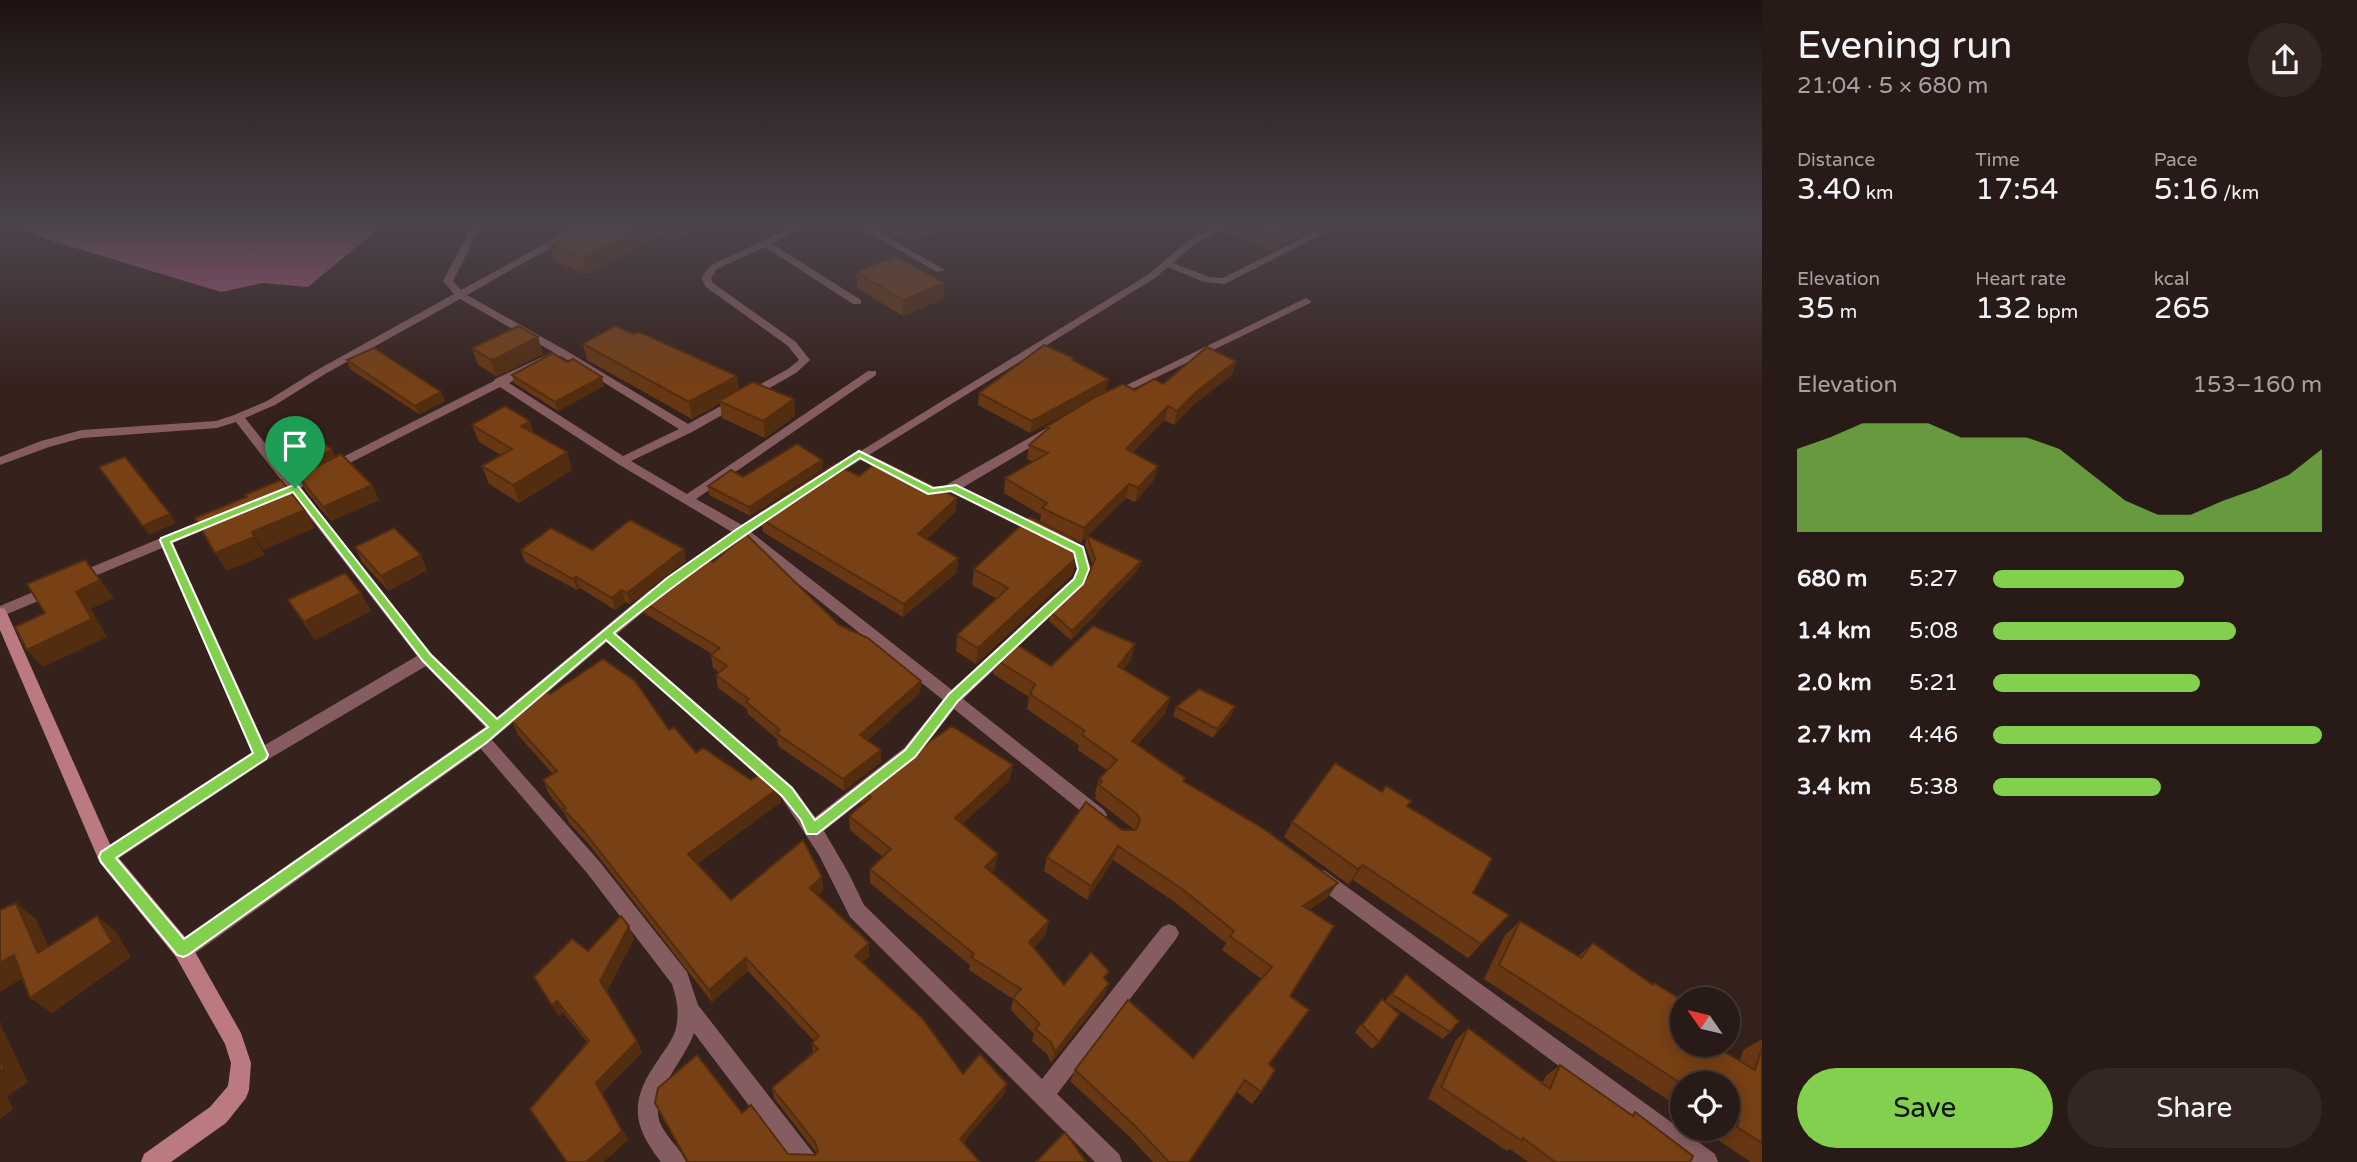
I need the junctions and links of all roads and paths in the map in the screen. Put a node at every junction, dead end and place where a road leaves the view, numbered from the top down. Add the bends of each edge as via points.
1 (449, 278) edge
2 (490, 278) edge
3 (706, 278) edge
4 (820, 278) edge
5 (1148, 278) edge
6 (1203, 278) edge
7 (1230, 278) edge
8 (460, 295) junction
9 (1306, 301) dead end
10 (857, 302) dead end
11 (561, 352) junction
12 (872, 373) dead end
13 (499, 382) junction
14 (1101, 401) edge
15 (238, 417) junction
16 (1067, 420) edge
17 (688, 429) junction
18 (0, 461) edge
19 (622, 461) junction
20 (815, 483) edge
21 (295, 488) junction
22 (952, 488) junction
23 (931, 492) edge
24 (794, 497) edge
25 (689, 498) junction
26 (256, 504) edge
27 (230, 514) edge
28 (741, 531) junction
29 (165, 540) junction
30 (0, 612) edge
31 (606, 633) junction
32 (427, 658) junction
33 (954, 698) junction
34 (489, 733) junction
35 (261, 755) junction
36 (1114, 827) edge
37 (812, 830) junction
38 (106, 857) junction
39 (1304, 865) edge
40 (1169, 933) dead end
41 (183, 950) junction
42 (690, 1012) junction
43 (1044, 1094) junction
44 (152, 1162) edge
45 (675, 1162) edge
46 (806, 1162) edge
47 (1111, 1162) edge
48 (1707, 1162) edge

1 - 8 street
2 - 8 street
3 - 17 street via 709,285 792,344 805,360 792,372
4 - 10 street
5 - 20 street via 865,457
6 - 7 street
8 - 11 street
8 - 15 street via 271,403
9 - 14 street
11 - 13 street
11 - 17 street
12 - 25 street
13 - 19 street
13 - 21 street
15 - 18 street via 216,424 82,434
15 - 21 street
16 - 22 street
17 - 19 street
19 - 25 street
21 - 26 street
21 - 32 street
22 - 23 street
22 - 33 street via 1079,550 1084,569 1079,581
24 - 28 street
25 - 28 street
27 - 29 street
28 - 31 street
28 - 33 street
29 - 30 street
29 - 35 street
30 - 38 main road
31 - 34 street
31 - 37 street via 787,792
32 - 34 street
32 - 35 street
33 - 36 street
33 - 37 street via 910,754
34 - 41 street
34 - 42 street via 680,979
35 - 38 street
37 - 43 street via 858,911
38 - 41 main road
39 - 48 street
40 - 43 street
41 - 44 main road via 234,1040 241,1063 238,1090 218,1115
42 - 45 street via 678,1052 654,1085 647,1104 653,1133
42 - 46 street
43 - 47 street

